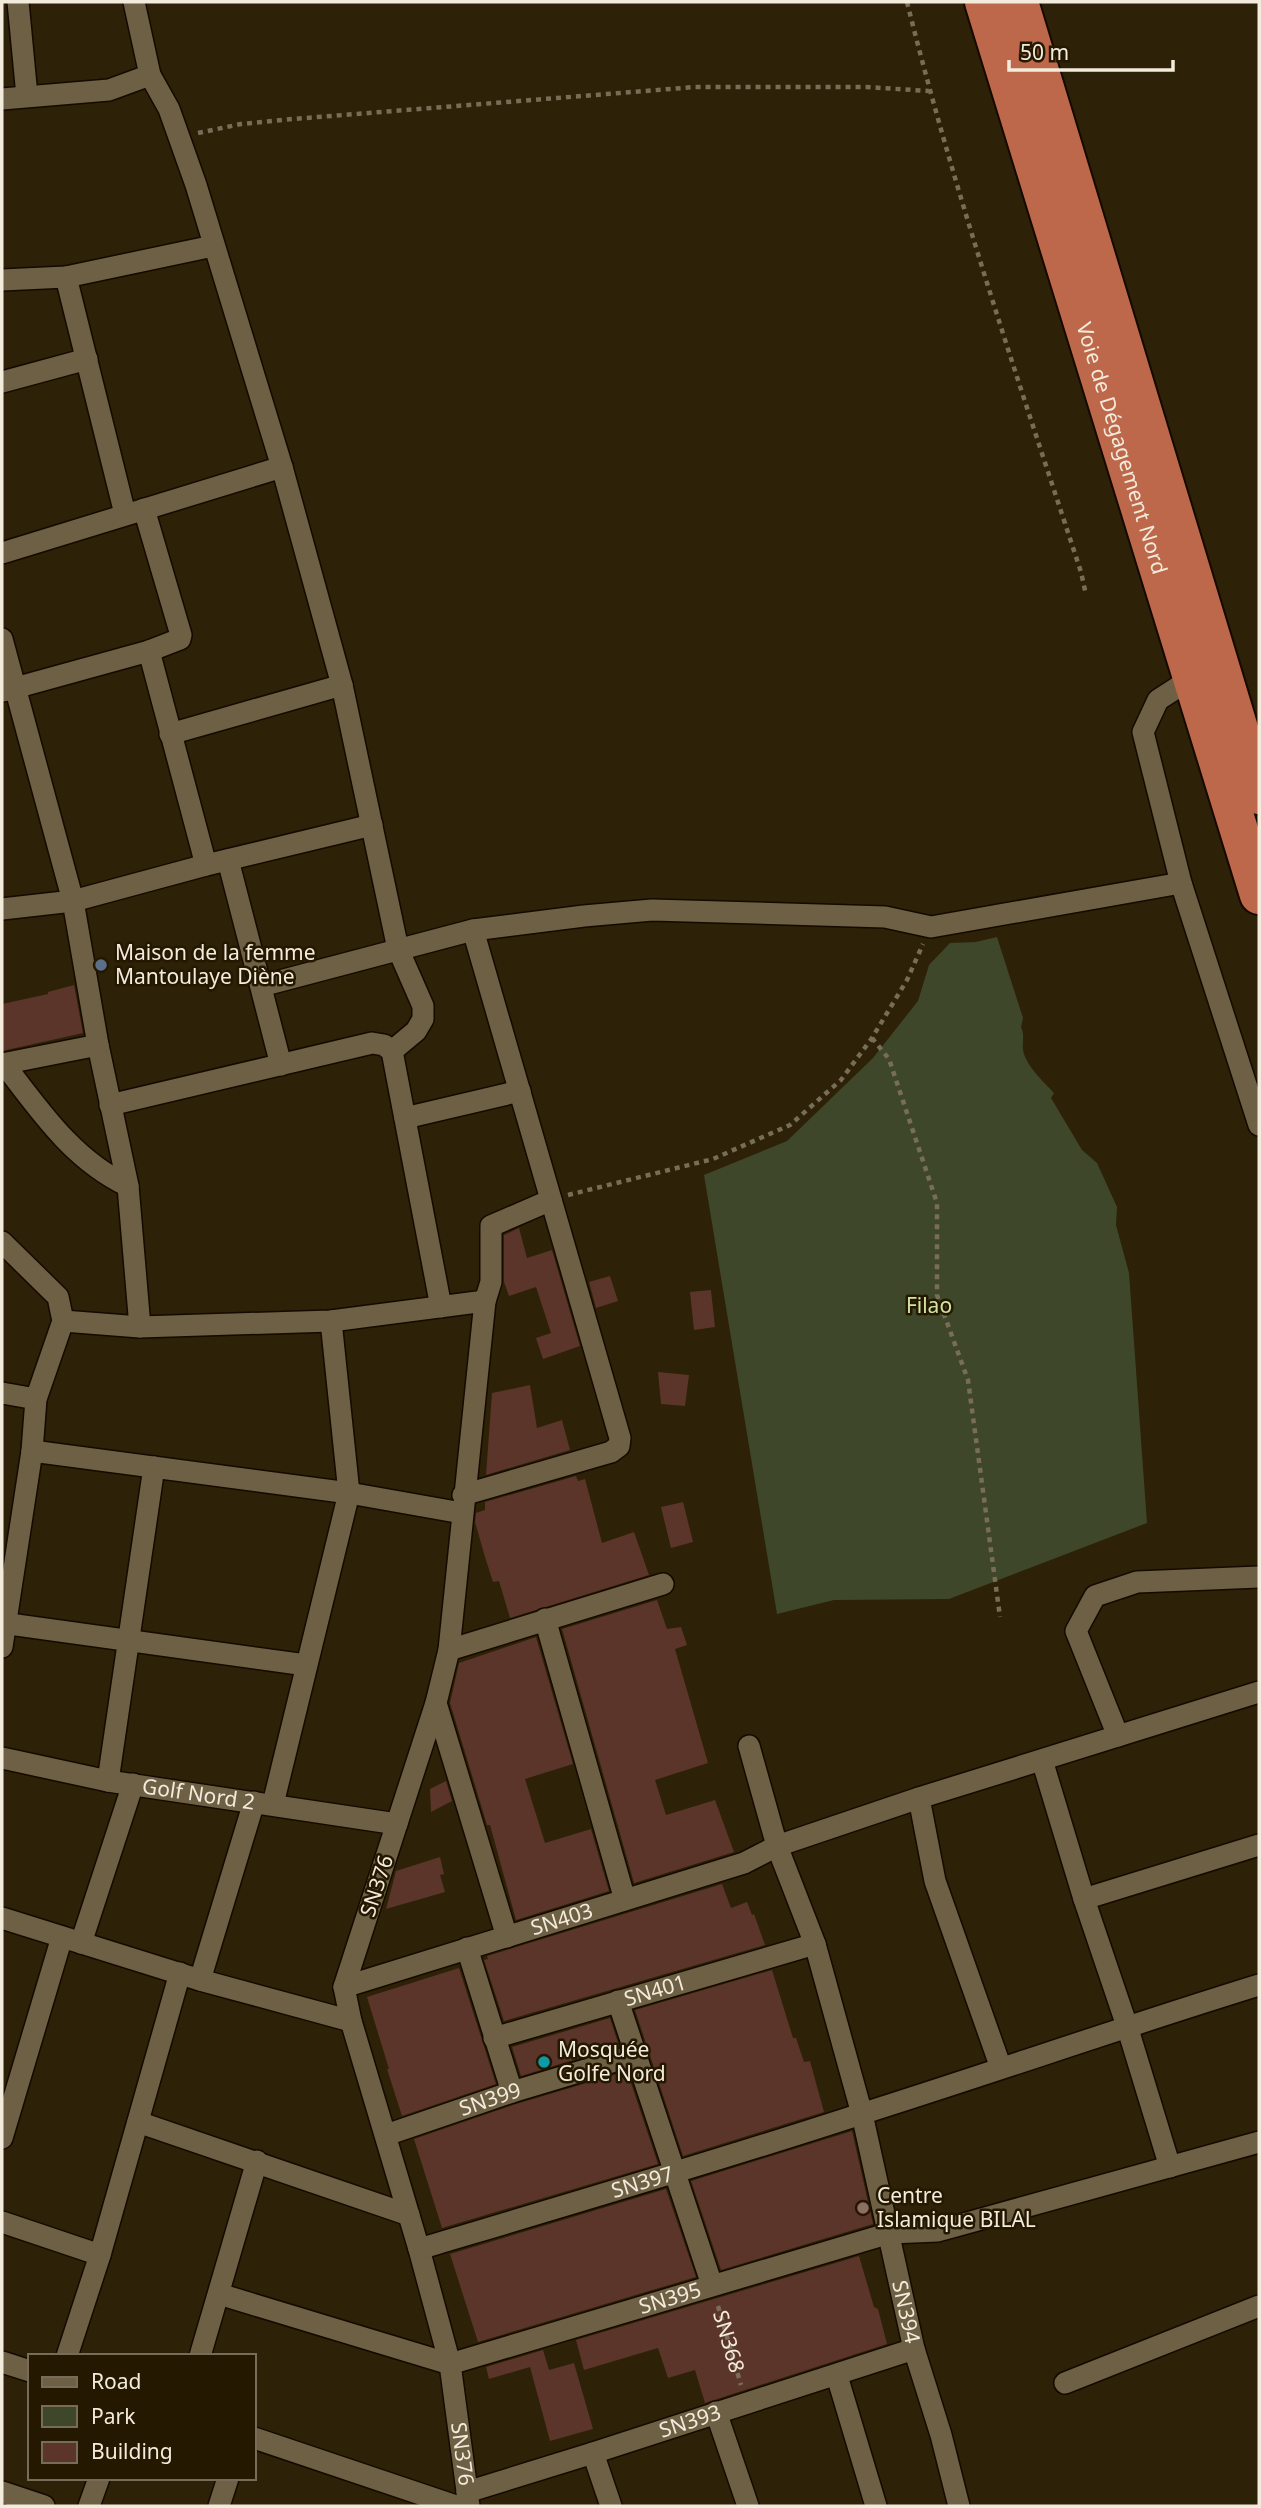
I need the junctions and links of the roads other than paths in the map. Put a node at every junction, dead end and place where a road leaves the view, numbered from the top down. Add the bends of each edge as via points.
1 (18, 2) edge
2 (134, 2) edge
3 (984, 2) edge
4 (1019, 2) edge
5 (150, 75) junction
6 (27, 96) junction
7 (2, 99) edge
8 (213, 246) junction
9 (66, 277) junction
10 (2, 280) edge
11 (87, 359) junction
12 (2, 382) edge
13 (282, 467) junction
14 (134, 512) junction
15 (2, 553) edge
16 (2, 639) edge
17 (149, 651) junction
18 (1192, 678) junction
19 (342, 685) junction
20 (8, 690) edge
21 (170, 734) junction
22 (1259, 794) edge
23 (372, 825) junction
24 (228, 860) junction
25 (206, 865) junction
26 (1181, 883) junction
27 (1259, 895) edge
28 (73, 901) junction
29 (2, 909) edge
30 (473, 930) junction
31 (398, 949) junction
32 (261, 986) junction
33 (98, 1045) junction
34 (392, 1051) junction
35 (3, 1064) edge
36 (281, 1065) junction
37 (520, 1091) junction
38 (110, 1105) junction
39 (405, 1118) junction
40 (1259, 1125) edge
41 (128, 1186) junction
42 (551, 1200) junction
43 (2, 1242) edge
44 (485, 1301) junction
45 (441, 1307) junction
46 (63, 1321) junction
47 (331, 1321) junction
48 (140, 1327) junction
49 (2, 1393) edge
50 (36, 1399) junction
51 (32, 1451) junction
52 (154, 1467) junction
53 (349, 1493) junction
54 (462, 1504) junction
55 (12, 1508) edge
56 (1259, 1577) edge
57 (663, 1584) dead end
58 (545, 1619) junction
59 (3, 1623) edge
60 (127, 1641) junction
61 (2, 1647) edge
62 (449, 1650) junction
63 (306, 1665) junction
64 (1259, 1692) edge
65 (436, 1703) junction
66 (1118, 1736) junction
67 (749, 1746) dead end
68 (2, 1758) edge
69 (1042, 1760) junction
70 (108, 1781) junction
71 (132, 1784) junction
72 (919, 1798) junction
73 (264, 1803) junction
74 (397, 1824) junction
75 (1259, 1845) edge
76 (776, 1846) junction
77 (1084, 1899) junction
78 (625, 1900) junction
79 (2, 1918) edge
80 (507, 1937) junction
81 (71, 1940) junction
82 (815, 1944) junction
83 (467, 1948) junction
84 (190, 1977) junction
85 (1259, 1985) edge
86 (344, 1987) junction
87 (618, 2001) junction
88 (351, 2021) junction
89 (1127, 2026) junction
90 (495, 2038) junction
91 (635, 2055) junction
92 (1001, 2068) junction
93 (512, 2092) junction
94 (862, 2114) junction
95 (138, 2122) junction
96 (386, 2135) junction
97 (2, 2138) edge
98 (1259, 2142) edge
99 (257, 2161) junction
100 (1170, 2167) junction
101 (674, 2173) junction
102 (410, 2215) junction
103 (2, 2222) edge
104 (890, 2233) junction
105 (419, 2249) junction
106 (100, 2255) junction
107 (712, 2285) junction
108 (219, 2294) junction
109 (1259, 2306) edge
110 (914, 2349) junction
111 (68, 2354) edge
112 (201, 2354) edge
113 (2, 2362) edge
114 (450, 2364) junction
115 (28, 2370) edge
116 (837, 2375) junction
117 (1065, 2383) dead end
118 (716, 2412) junction
119 (256, 2439) edge
120 (593, 2454) junction
121 (98, 2480) edge
122 (227, 2480) edge
123 (2, 2492) edge
124 (464, 2501) edge
125 (44, 2506) edge
126 (89, 2506) edge
127 (219, 2506) edge
128 (611, 2506) edge
129 (748, 2506) edge
130 (876, 2506) edge
131 (959, 2506) edge

1 - 6 street
2 - 5 street
3 - 18 highway, Voie de Dégagement Nord
4 - 22 highway, Voie de Dégagement Nord
5 - 6 street via 109,90
5 - 8 street via 180,137
6 - 7 street
8 - 9 street
8 - 13 street
9 - 10 street
9 - 11 street
11 - 12 street
11 - 14 street
13 - 14 street
13 - 19 street
14 - 15 street
14 - 17 street via 181,635 177,641
16 - 20 street
17 - 20 street
17 - 21 street
18 - 26 street via 1158,701 1143,732
18 - 27 highway, Voie de Dégagement Nord
19 - 21 street
19 - 23 street
20 - 28 street
21 - 25 street
23 - 24 street
23 - 31 street
24 - 25 street
24 - 32 street
25 - 28 street
26 - 30 street via 930,927 885,917 652,910
26 - 40 street
28 - 29 street
28 - 33 street
30 - 31 street
30 - 37 street
31 - 32 street
31 - 34 street via 423,1006 423,1019
32 - 36 street
33 - 35 street
33 - 38 street
34 - 36 street via 372,1042
34 - 39 street
35 - 41 street via 78,1154
36 - 38 street
37 - 39 street
37 - 42 street
38 - 41 street
39 - 45 street
41 - 48 street
42 - 44 street, SN376 via 491,1226 491,1282
42 - 54 street via 620,1446
43 - 46 street via 58,1297
44 - 45 street
44 - 54 street, SN376
45 - 47 street
46 - 48 street
46 - 50 street
47 - 48 street
47 - 53 street
49 - 50 street
50 - 51 street
51 - 52 street
51 - 55 street
52 - 53 street
52 - 60 street
53 - 54 street
53 - 63 street
54 - 62 street, SN376
55 - 59 street
56 - 66 street via 1137,1582 1096,1596 1076,1631
57 - 58 street
58 - 62 street
58 - 78 street
59 - 60 street
59 - 61 street
60 - 63 street
60 - 70 street
62 - 65 street, SN376
63 - 73 street
64 - 66 street, SN403
65 - 74 street, SN376
65 - 80 street
66 - 69 street, SN403
67 - 76 street, SN394
68 - 70 street, Golf Nord 2
69 - 72 street, SN403
69 - 77 street
70 - 71 street, Golf Nord 2
71 - 73 street, Golf Nord 2
71 - 81 street
72 - 76 street, SN403
72 - 92 street via 935,1881
73 - 74 street, Golf Nord 2
73 - 84 street
74 - 86 street, SN376
75 - 77 street
76 - 78 street, SN403 via 744,1863
76 - 82 street, SN394
77 - 89 street
78 - 80 street, SN403
79 - 81 street
80 - 83 street, SN403
81 - 84 street
81 - 97 street
82 - 87 street, SN401
82 - 94 street, SN394
83 - 86 street, SN403
83 - 90 street
84 - 88 street
84 - 95 street
85 - 89 street, SN397
86 - 88 street, SN376
87 - 90 street, SN401
87 - 91 street, SN368
88 - 96 street, SN376
89 - 92 street, SN397
89 - 100 street
90 - 93 street
91 - 93 street, SN399
91 - 101 street, SN368
92 - 94 street, SN397
93 - 96 street, SN399
94 - 101 street, SN397
94 - 104 street, SN394
95 - 99 street
95 - 106 street
96 - 102 street, SN376
98 - 100 street, SN395
99 - 102 street
99 - 108 street
100 - 104 street, SN395 via 938,2231
101 - 105 street, SN397
101 - 107 street, SN368
102 - 105 street, SN376
103 - 106 street
104 - 107 street, SN395
104 - 110 street, SN394
105 - 114 street, SN376
106 - 111 street
107 - 114 street, SN395
108 - 112 street
108 - 114 street
109 - 117 street
110 - 116 street, SN393
110 - 131 street, SN394
113 - 115 street
114 - 124 street, SN376
116 - 118 street, SN393
116 - 130 street
118 - 120 street, SN393
118 - 129 street
119 - 124 street
120 - 124 street, SN393
120 - 128 street
121 - 126 street
122 - 127 street
123 - 125 street

